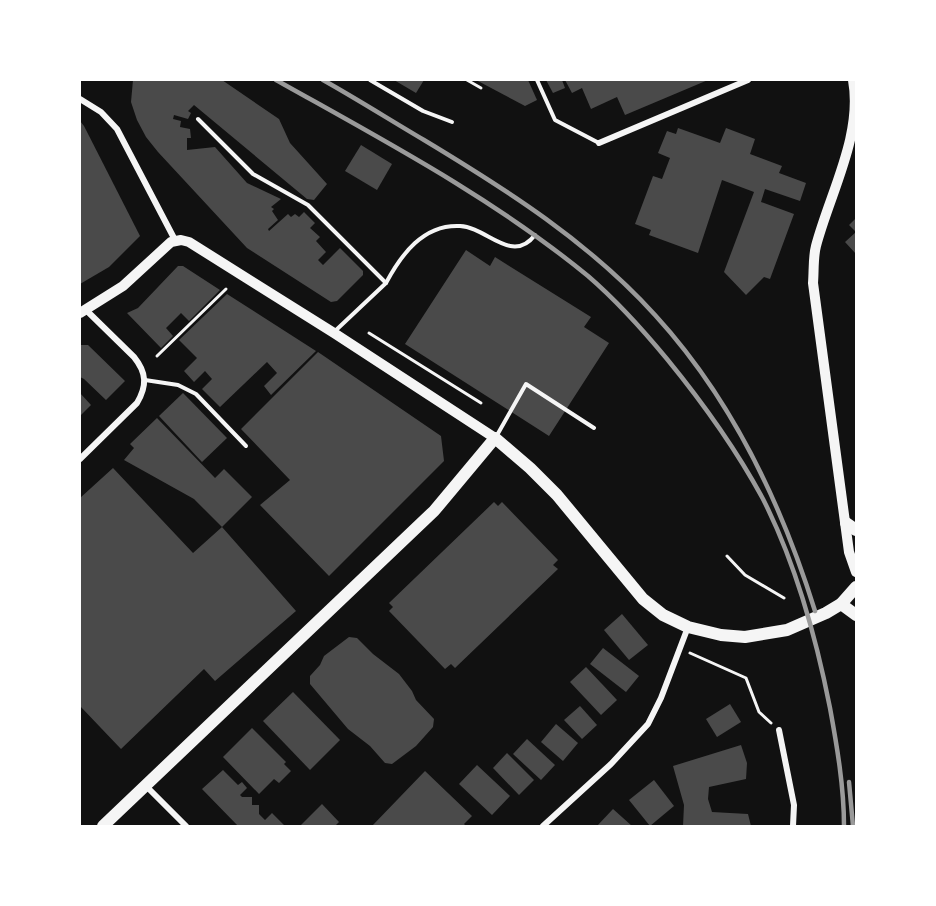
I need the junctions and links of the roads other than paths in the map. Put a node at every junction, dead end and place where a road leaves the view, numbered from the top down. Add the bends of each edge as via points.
1 (370, 80) edge
2 (537, 80) edge
3 (748, 80) edge
4 (853, 80) edge
5 (80, 99) edge
6 (198, 119) dead end
7 (452, 122) dead end
8 (599, 143) joint
9 (535, 235) dead end
10 (175, 240) junction
11 (386, 283) junction
12 (83, 312) edge
13 (334, 333) junction
14 (145, 380) junction
15 (594, 428) dead end
16 (495, 438) junction
17 (246, 446) dead end
18 (80, 459) edge
19 (846, 523) junction
20 (856, 530) edge
21 (856, 573) edge
22 (856, 587) edge
23 (841, 604) junction
24 (856, 615) edge
25 (688, 627) junction
26 (779, 730) road end
27 (146, 786) junction
28 (103, 826) edge
29 (186, 826) edge
30 (543, 826) edge
31 (794, 826) edge

1 - 7 lane via 423,111
2 - 8 lane via 555,120
3 - 8 street
4 - 19 street via 850,138 815,248 813,283
5 - 10 street via 117,129
6 - 11 lane via 253,174 308,205
9 - 11 lane via 528,244 511,247 461,226 440,229 408,249
10 - 12 street via 123,286
10 - 13 street via 201,248
11 - 13 lane
12 - 14 street via 141,366
13 - 16 street
14 - 17 lane via 178,384 196,394
14 - 18 street via 137,403
15 - 16 lane via 526,384
16 - 25 main road via 557,495 644,599 663,615
16 - 27 main road via 434,512
19 - 20 main road
19 - 21 street
22 - 23 main road
23 - 24 main road
23 - 25 main road via 806,623 761,636 721,635
25 - 30 street via 648,724
26 - 31 street via 794,805
27 - 28 main road
27 - 29 street

